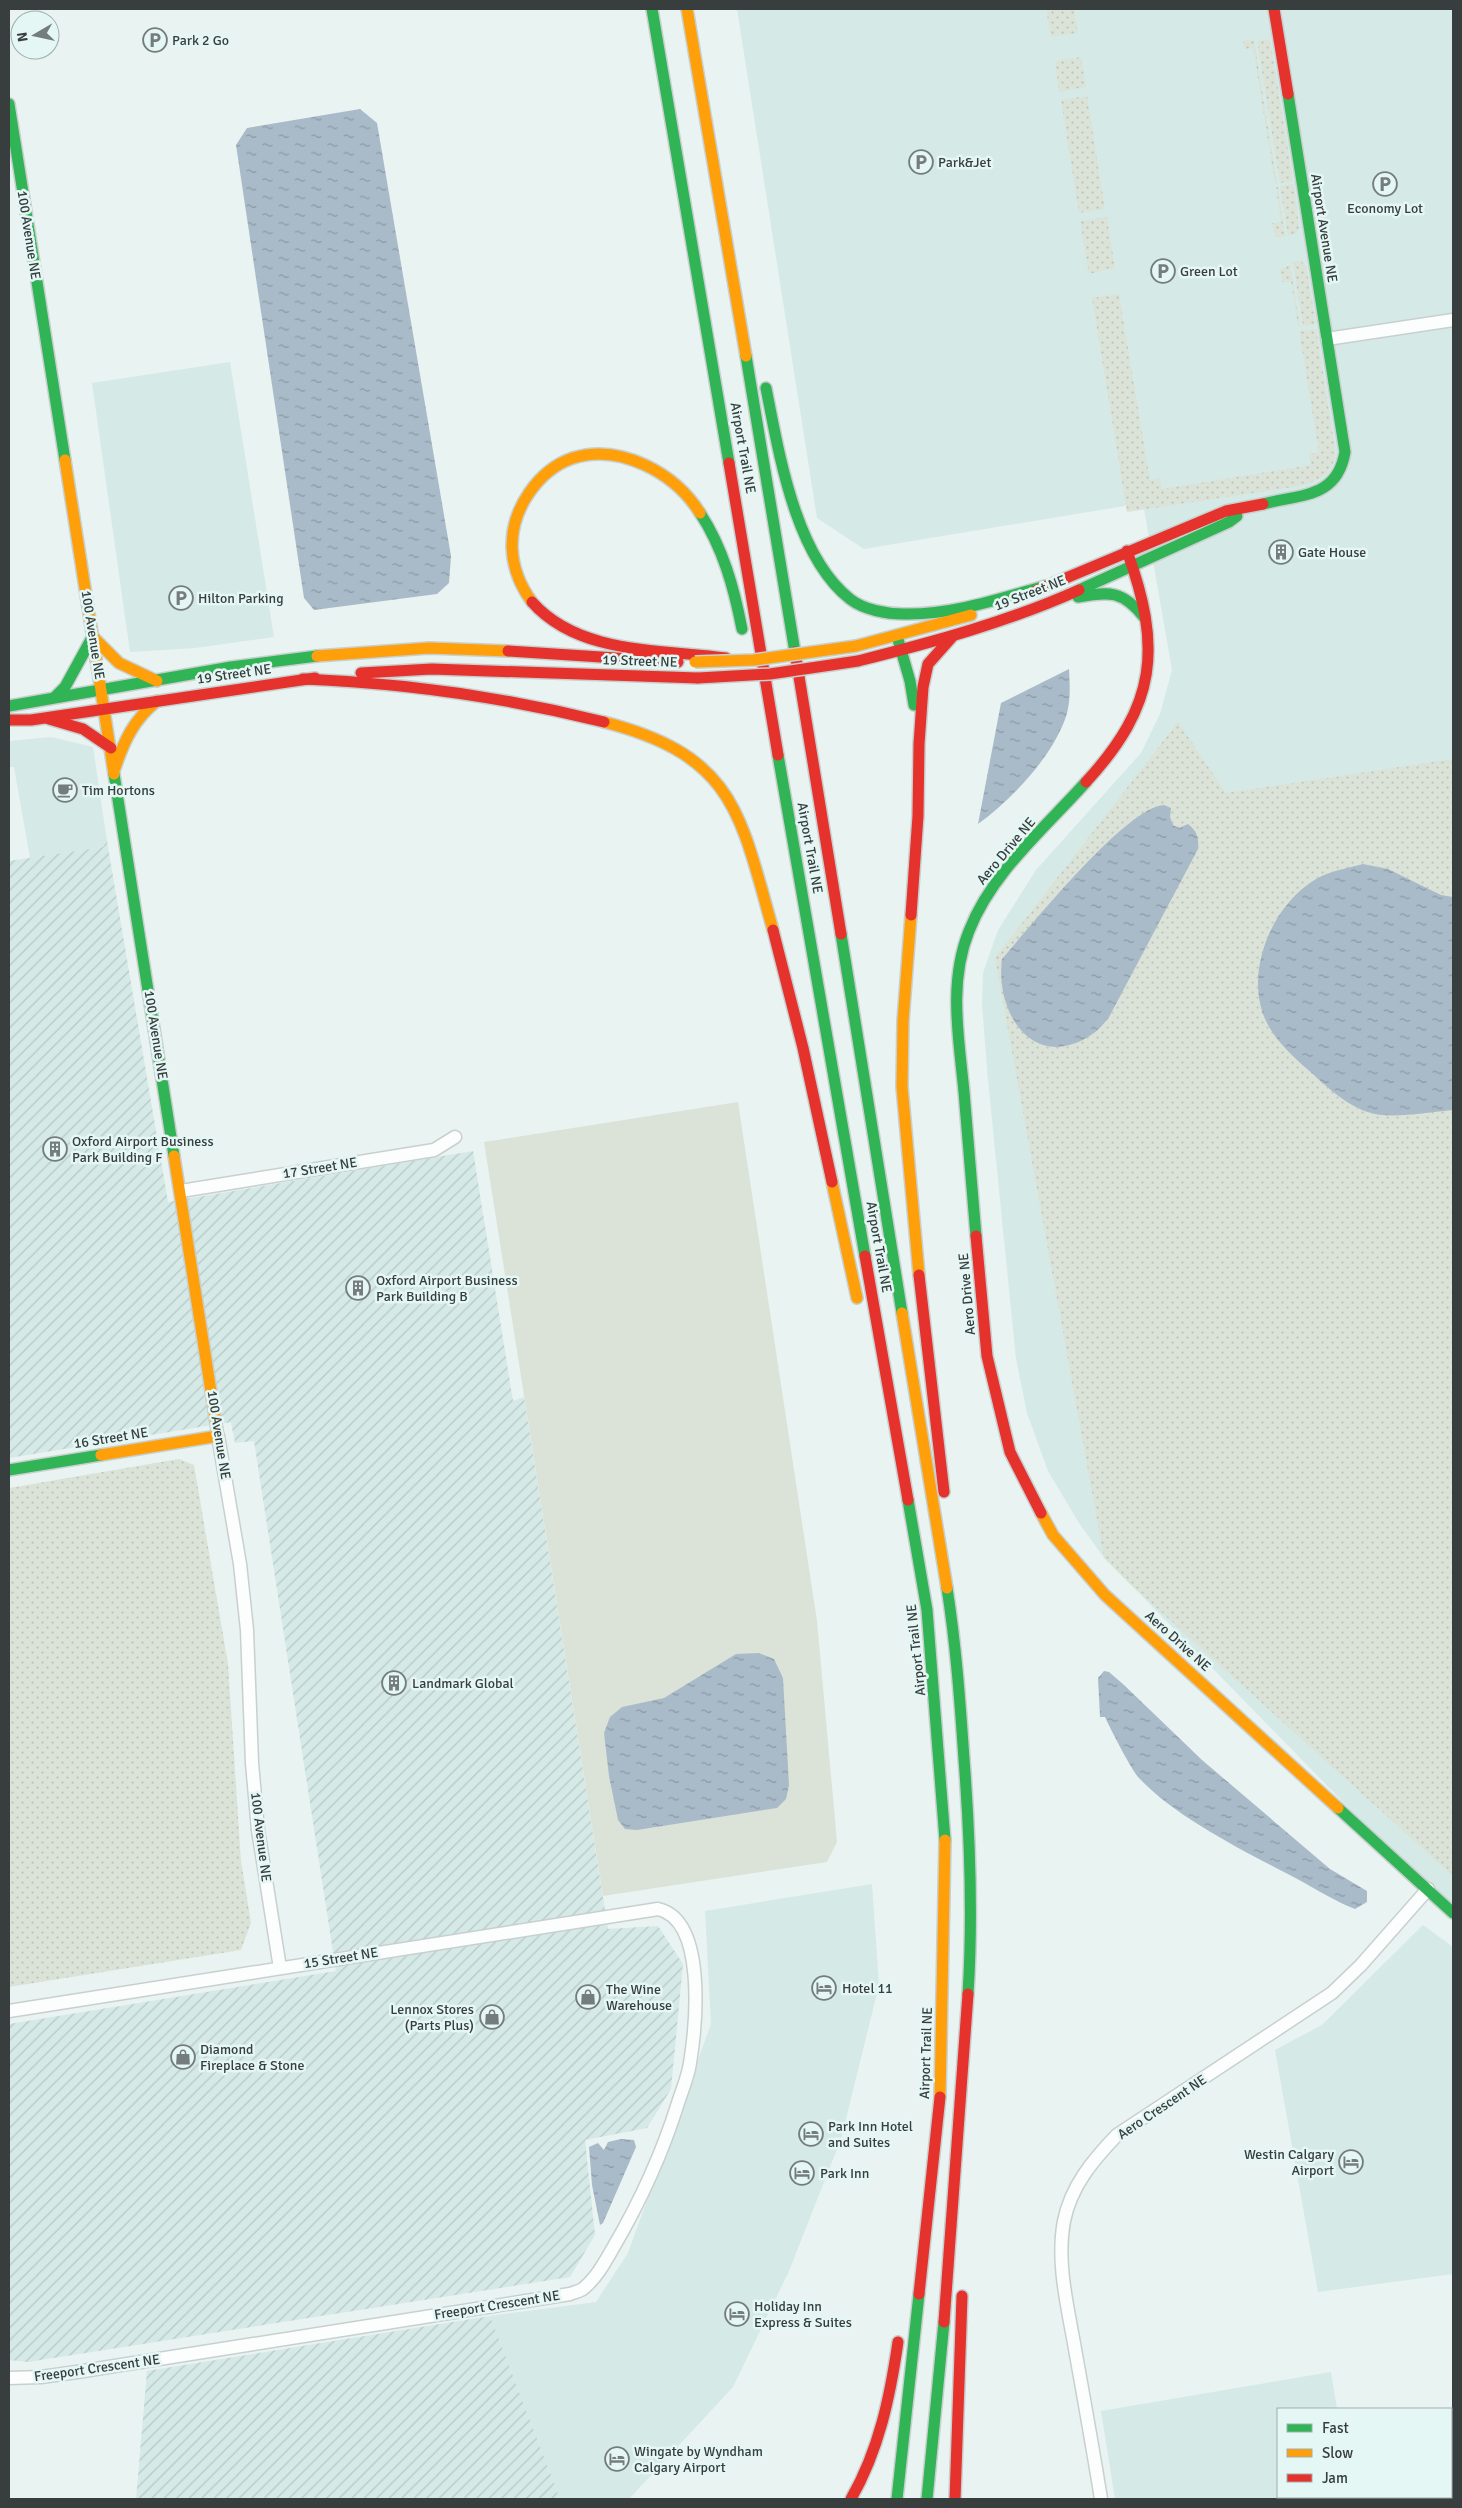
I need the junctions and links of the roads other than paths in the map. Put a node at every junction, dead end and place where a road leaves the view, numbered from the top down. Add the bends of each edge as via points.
1 (640, 9) edge
2 (652, 9) edge
3 (688, 9) edge
4 (1274, 9) edge
5 (9, 104) edge
6 (673, 125) junction
7 (722, 222) junction
8 (1453, 320) edge
9 (1327, 339) junction
10 (758, 357) dead end
11 (763, 376) dead end
12 (1345, 452) joint
13 (1243, 511) junction
14 (1126, 551) junction
15 (1132, 564) junction
16 (1045, 586) junction
17 (1048, 604) junction
18 (1146, 619) junction
19 (93, 636) junction
20 (898, 636) junction
21 (952, 637) junction
22 (901, 651) junction
23 (694, 657) junction
24 (303, 679) junction
25 (157, 681) junction
26 (753, 687) dead end
27 (102, 690) junction
28 (55, 697) junction
29 (158, 700) junction
30 (9, 706) edge
31 (104, 709) junction
32 (44, 718) junction
33 (9, 720) edge
34 (919, 744) junction
35 (111, 748) junction
36 (767, 763) dead end
37 (115, 769) junction
38 (812, 953) junction
39 (455, 1137) dead end
40 (181, 1191) junction
41 (859, 1306) dead end
42 (870, 1354) dead end
43 (218, 1436) junction
44 (9, 1470) edge
45 (927, 1610) junction
46 (956, 1646) junction
47 (946, 1853) junction
48 (1428, 1889) junction
49 (1453, 1913) edge
50 (673, 1914) joint
51 (972, 1936) junction
52 (280, 1968) junction
53 (9, 2011) edge
54 (927, 2107) dead end
55 (969, 2145) dead end
56 (962, 2281) dead end
57 (900, 2326) dead end
58 (9, 2378) edge
59 (851, 2499) edge
60 (897, 2499) edge
61 (926, 2499) edge
62 (955, 2499) edge
63 (1101, 2499) edge

1 - 6 main road
2 - 6 main road, Airport Trail NE
3 - 7 main road, Airport Trail NE
4 - 9 main road, Airport Avenue NE
5 - 19 main road, 100 Avenue NE
6 - 38 main road, Airport Trail NE
7 - 10 main road
7 - 46 main road, Airport Trail NE via 783,577
8 - 9 street
9 - 12 main road, Airport Avenue NE
11 - 16 main road via 779,450 805,531 823,571 850,599 862,606 886,612 907,613 963,606
12 - 13 main road, 19 Street NE via 1339,476 1328,486 1310,494
13 - 14 main road, 19 Street NE via 1226,511
13 - 15 main road, 19 Street NE via 1229,522
14 - 15 main road, Aero Drive NE
14 - 16 main road, 19 Street NE
15 - 17 main road, 19 Street NE
15 - 18 main road, Aero Drive NE
16 - 20 main road, 19 Street NE via 994,608
17 - 18 main road via 1111,592 1130,599
17 - 21 main road, 19 Street NE
18 - 48 main road, Aero Drive NE via 1145,687 1131,725 1120,744 996,884 978,913 961,954 956,1008 987,1356 1010,1452 1053,1535 1105,1595
19 - 25 main road via 119,663
19 - 27 main road, 100 Avenue NE
19 - 28 main road via 65,687
20 - 22 main road
20 - 23 main road, 19 Street NE, bridge via 856,646 742,661
21 - 22 main road, 19 Street NE
21 - 34 main road via 928,664
22 - 24 main road, 19 Street NE, bridge via 770,674 698,678 432,669
22 - 34 main road via 910,681
23 - 25 main road, 19 Street NE via 609,660 509,651 403,649 286,659
23 - 26 main road via 571,632 538,610 514,568 511,541 515,515 540,477 556,466 589,454 630,457 661,473 696,505 722,554 734,591
24 - 29 main road, 19 Street NE
24 - 41 main road via 411,685 473,694 575,716 658,739 677,748 709,773 730,802 745,835 775,938 793,1005
25 - 27 main road, 19 Street NE
27 - 28 main road, 19 Street NE
27 - 31 main road, 100 Avenue NE
28 - 30 main road, 19 Street NE
29 - 31 main road, 19 Street NE
29 - 37 main road via 140,714 121,749
31 - 32 main road, 19 Street NE
31 - 35 main road, 100 Avenue NE
32 - 33 main road, 19 Street NE
32 - 35 main road via 83,729
34 - 46 main road via 918,816 903,1021 902,1087 912,1212 942,1461
35 - 37 main road, 100 Avenue NE
36 - 38 main road via 783,849
37 - 40 main road, 100 Avenue NE
38 - 45 main road, Airport Trail NE
39 - 40 street, 17 Street NE via 434,1150
40 - 43 main road, 100 Avenue NE
42 - 45 main road
43 - 44 main road, 16 Street NE
43 - 52 street, 100 Avenue NE via 240,1564 247,1630 258,1830
45 - 47 main road, Airport Trail NE
46 - 51 main road, Airport Trail NE
47 - 54 main road
47 - 60 main road, Airport Trail NE via 940,2097
48 - 49 main road, Aero Drive NE
48 - 63 street, Aero Crescent NE via 1362,1965 1332,1993 1117,2135 1093,2160 1074,2190 1064,2221 1061,2258
50 - 52 street, 15 Street NE via 650,1909
50 - 58 street, Freeport Crescent NE via 684,1928 695,1977 690,2065 670,2127 634,2214 598,2273 583,2290 77,2372
51 - 55 main road
51 - 61 main road, Airport Trail NE via 948,2278
52 - 53 street, 15 Street NE
56 - 62 main road
57 - 59 main road via 878,2441

